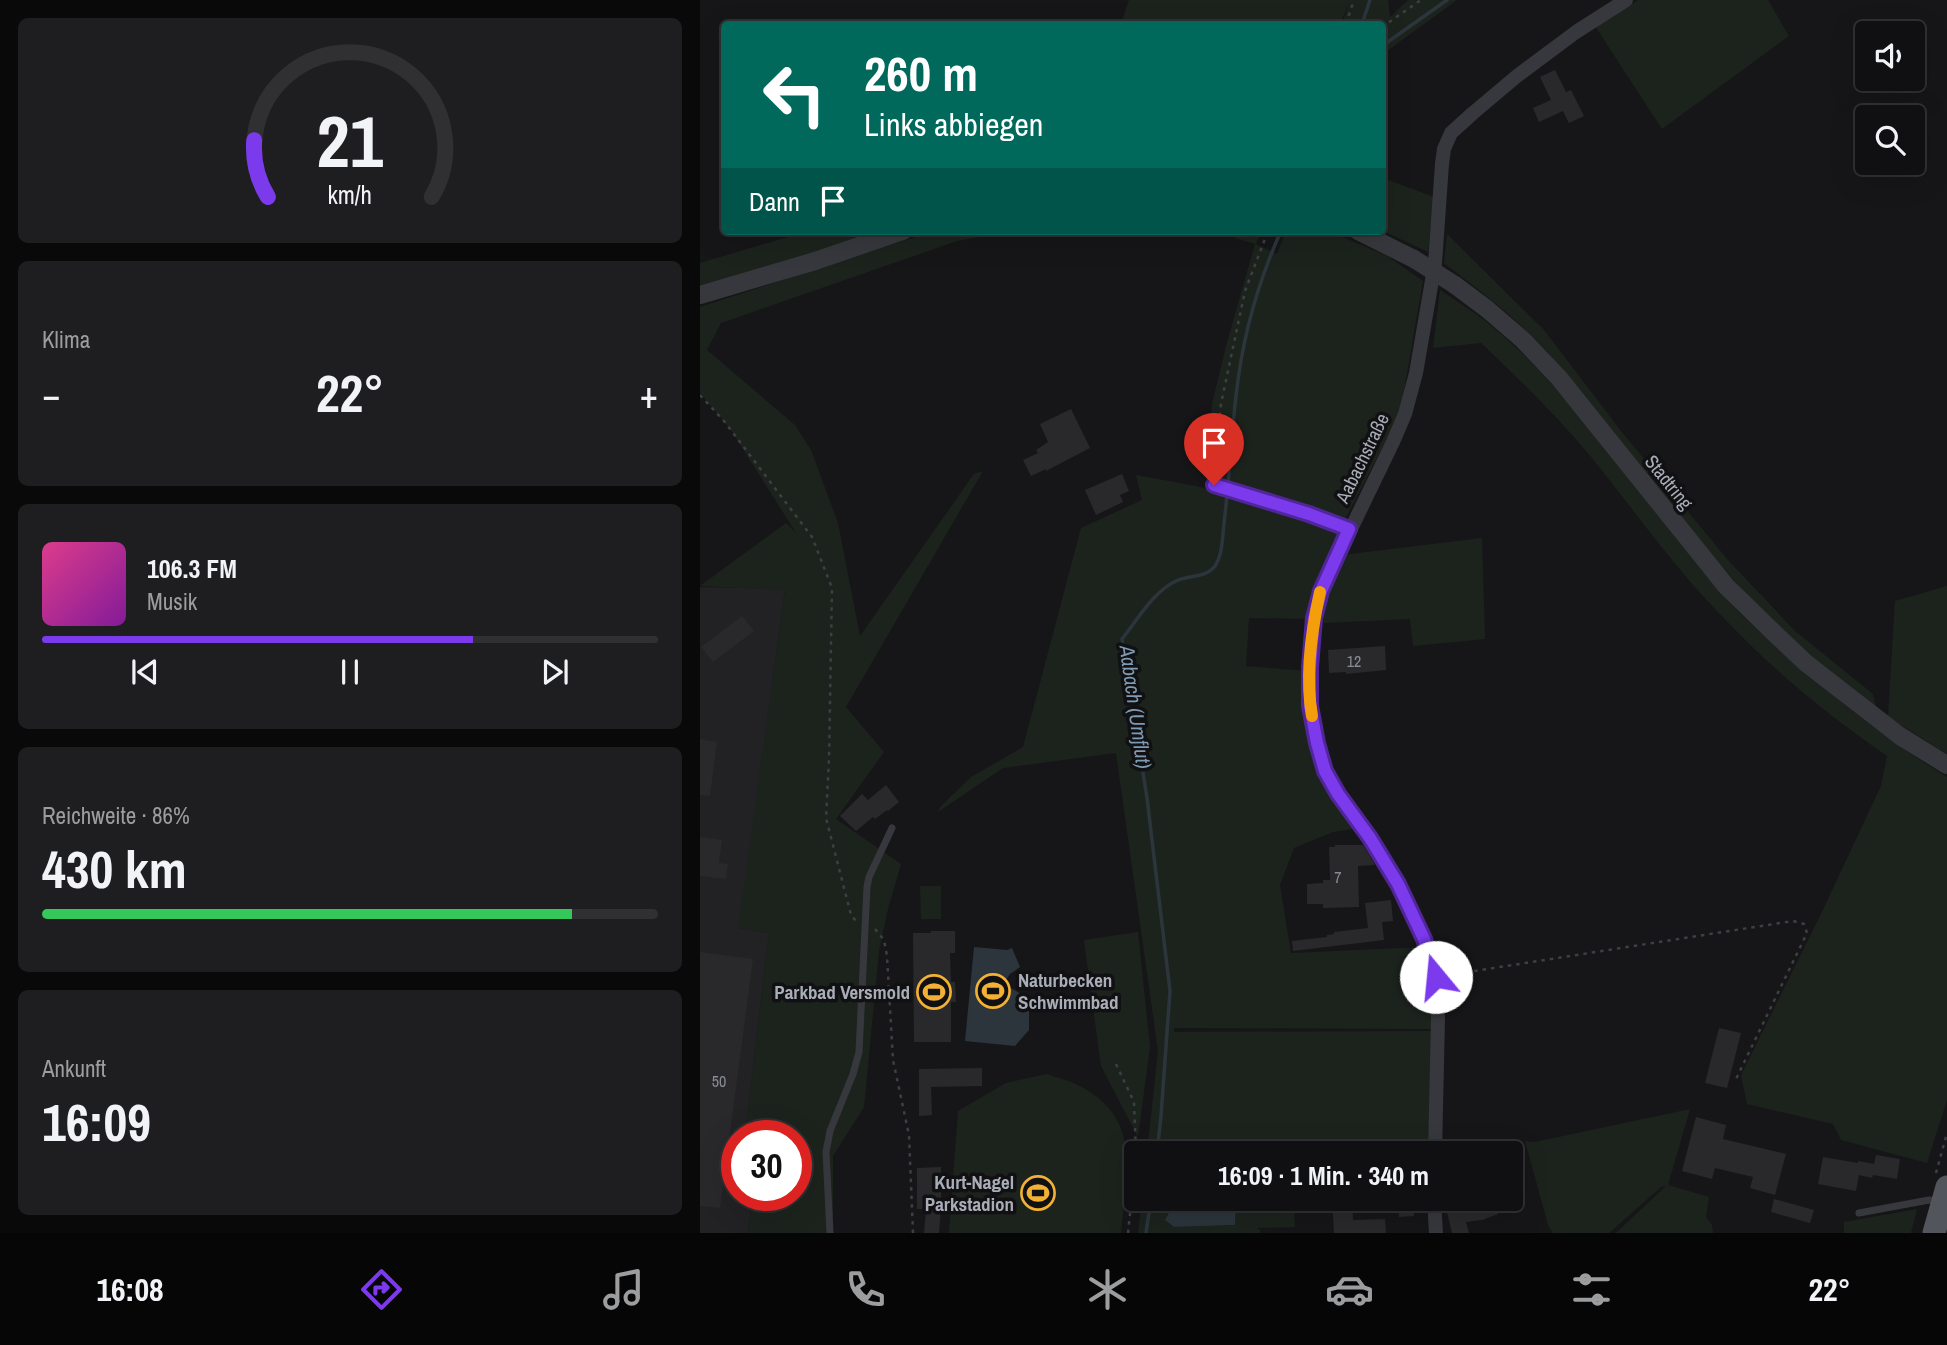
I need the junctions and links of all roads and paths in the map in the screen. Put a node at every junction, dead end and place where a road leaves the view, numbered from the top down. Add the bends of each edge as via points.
1 (1354, 0) edge
2 (1421, 0) edge
3 (1626, 0) edge
4 (1347, 21) edge
5 (1386, 24) edge
6 (891, 235) edge
7 (1266, 235) edge
8 (1366, 235) edge
9 (700, 295) edge
10 (700, 395) edge
11 (1218, 486) joint
12 (1349, 529) junction
13 (1947, 765) edge
14 (892, 828) dead end
15 (865, 925) junction
16 (1436, 977) junction
17 (1116, 1064) dead end
18 (1736, 1079) dead end
19 (1135, 1141) edge
20 (1435, 1141) edge
21 (1945, 1194) edge
22 (1130, 1211) edge
23 (1435, 1211) edge
24 (1859, 1213) dead end
25 (830, 1233) edge
26 (913, 1233) edge
27 (1128, 1233) edge
28 (1436, 1233) edge
29 (1934, 1233) edge

1 - 4 path
2 - 5 path
3 - 12 street, Aabachstraße via 1527,69 1451,133 1444,149 1435,264 1416,373 1393,442
6 - 9 street
7 - 11 path via 1245,291 1221,404 1214,461
8 - 13 street, Stadtring, bridge via 1455,285 1523,340 1559,378 1726,586 1806,663 1900,736
10 - 15 path via 812,537 832,587 826,818 851,915
11 - 12 lane
12 - 16 street, Aabachstraße via 1314,618 1310,706 1317,743 1338,794 1398,884
14 - 15 lane via 869,877
15 - 25 lane via 859,1052 825,1152
15 - 26 path via 879,932 887,956 893,1060 909,1135
16 - 18 path via 1793,921 1804,924 1807,933
16 - 20 street, Aabachstraße
17 - 19 path via 1134,1102
21 - 24 lane
21 - 29 main road
22 - 27 path
23 - 28 street

